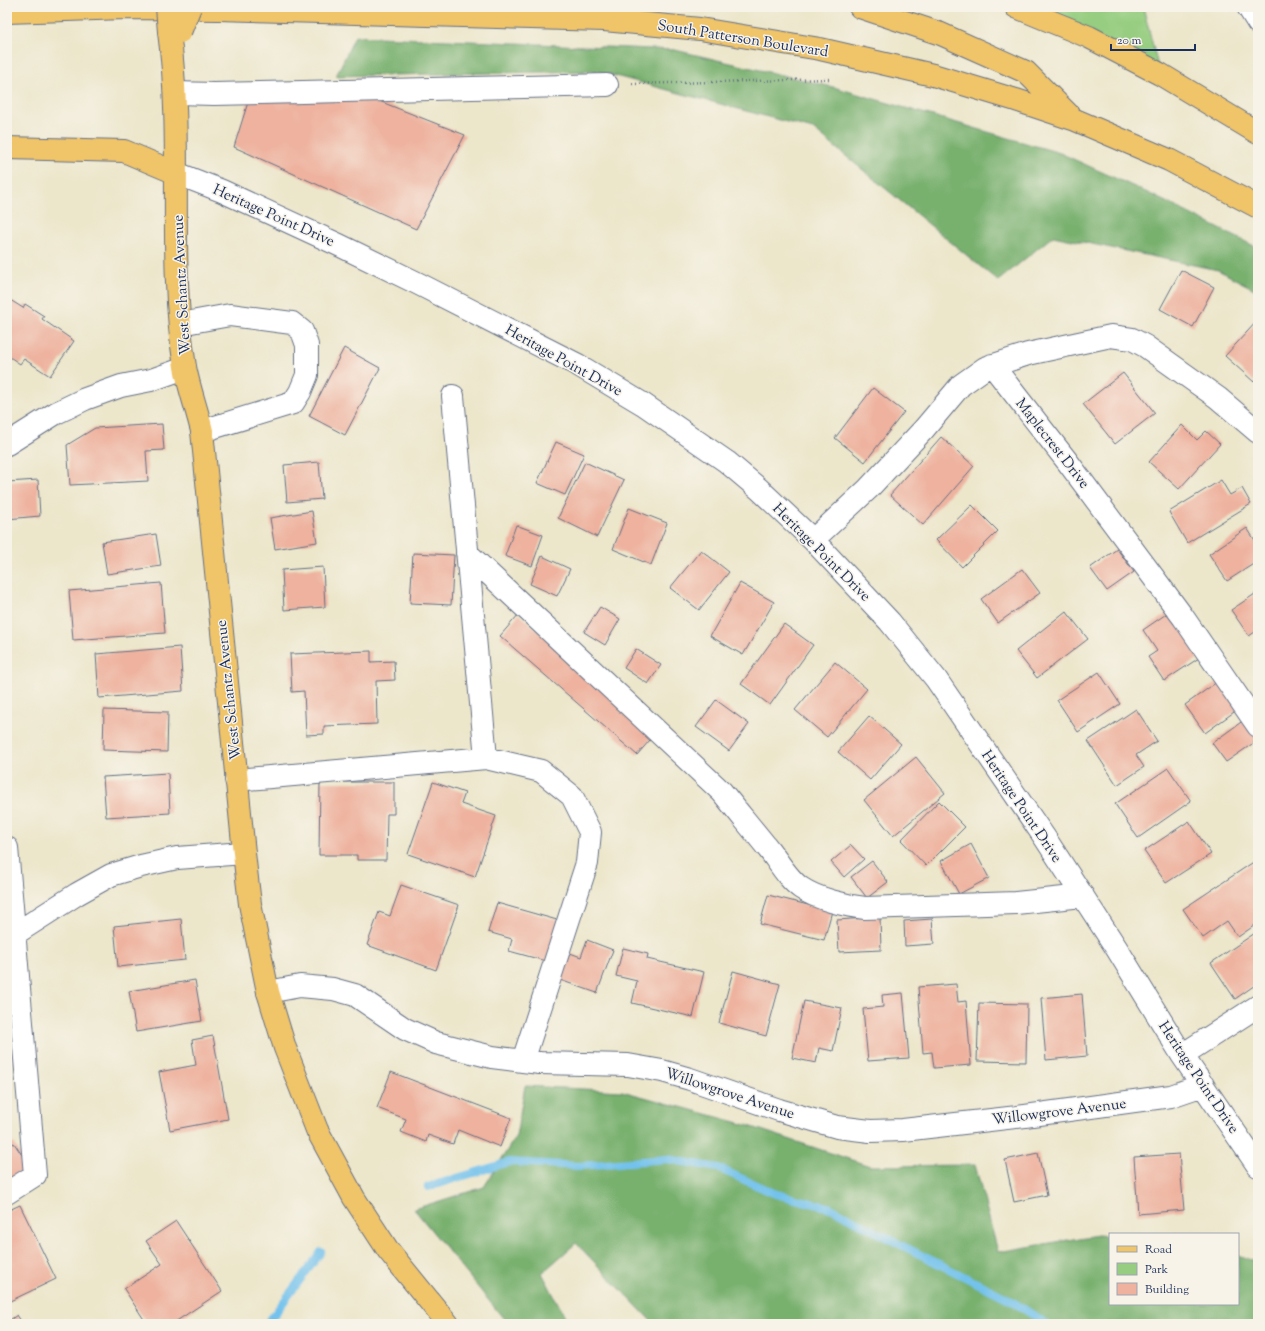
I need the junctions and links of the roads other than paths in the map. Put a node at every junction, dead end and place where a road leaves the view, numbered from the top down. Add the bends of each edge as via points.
1 (167, 7) edge
2 (190, 7) edge
3 (860, 7) edge
4 (1016, 7) edge
5 (1248, 7) edge
6 (7, 12) edge
7 (1258, 23) edge
8 (175, 32) junction
9 (607, 85) road end
10 (175, 93) junction
11 (1073, 119) junction
12 (1258, 133) edge
13 (7, 148) edge
14 (176, 173) junction
15 (1258, 207) edge
16 (180, 324) junction
17 (992, 365) junction
18 (185, 368) junction
19 (453, 396) dead end
20 (202, 431) junction
21 (1258, 432) edge
22 (7, 444) edge
23 (813, 540) junction
24 (467, 553) junction
25 (1258, 726) edge
26 (486, 758) junction
27 (236, 780) junction
28 (7, 848) edge
29 (244, 853) junction
30 (1083, 896) junction
31 (10, 937) edge
32 (268, 992) junction
33 (1258, 1006) edge
34 (1182, 1055) junction
35 (523, 1060) junction
36 (1203, 1085) junction
37 (1258, 1166) edge
38 (7, 1193) edge
39 (448, 1324) edge

1 - 8 main road, bridge
2 - 8 main road, bridge
3 - 11 main road via 941,34 1026,72
4 - 12 main road via 1089,37 1160,74
5 - 7 street
6 - 11 main road, South Patterson Boulevard via 125,8 218,9 604,20 700,29 820,49 933,75
8 - 10 main road, West Schantz Avenue via 172,57
9 - 10 street
10 - 14 main road, West Schantz Avenue
11 - 15 main road, South Patterson Boulevard via 1169,160
13 - 14 main road via 124,151
14 - 16 main road, West Schantz Avenue via 176,257
14 - 23 street, Heritage Point Drive via 222,191 339,245 578,365 643,404 727,462
16 - 18 main road, West Schantz Avenue
16 - 20 street via 230,316 292,323 302,331 307,345 307,375 293,403
17 - 21 street via 1028,354 1111,336 1132,339 1218,398
17 - 23 street via 961,385 868,489
17 - 25 street, Maplecrest Drive via 1068,461 1183,617
18 - 20 main road, West Schantz Avenue
18 - 22 street via 85,399 56,413
19 - 24 street
20 - 27 main road, West Schantz Avenue
23 - 30 street, Heritage Point Drive via 890,622 936,679
24 - 26 street
24 - 30 street via 722,792 801,888 822,898 865,908 1016,903
26 - 27 street
26 - 35 street via 541,771 572,796 590,832 587,863
27 - 29 main road, West Schantz Avenue
28 - 31 street
29 - 31 street via 177,858 112,875
29 - 32 main road, West Schantz Avenue via 250,904
30 - 34 street, Heritage Point Drive
31 - 38 street via 36,1175
32 - 35 street, Willowgrove Avenue via 300,986 333,989 355,995 405,1029 436,1042 492,1057
32 - 39 main road, West Schantz Avenue via 285,1048 317,1130 354,1198 388,1250
33 - 34 street
34 - 36 street, Heritage Point Drive
35 - 36 street, Willowgrove Avenue via 540,1063 628,1065 662,1070 837,1127 870,1130 910,1129 1025,1116 1170,1096
36 - 37 street, Heritage Point Drive

